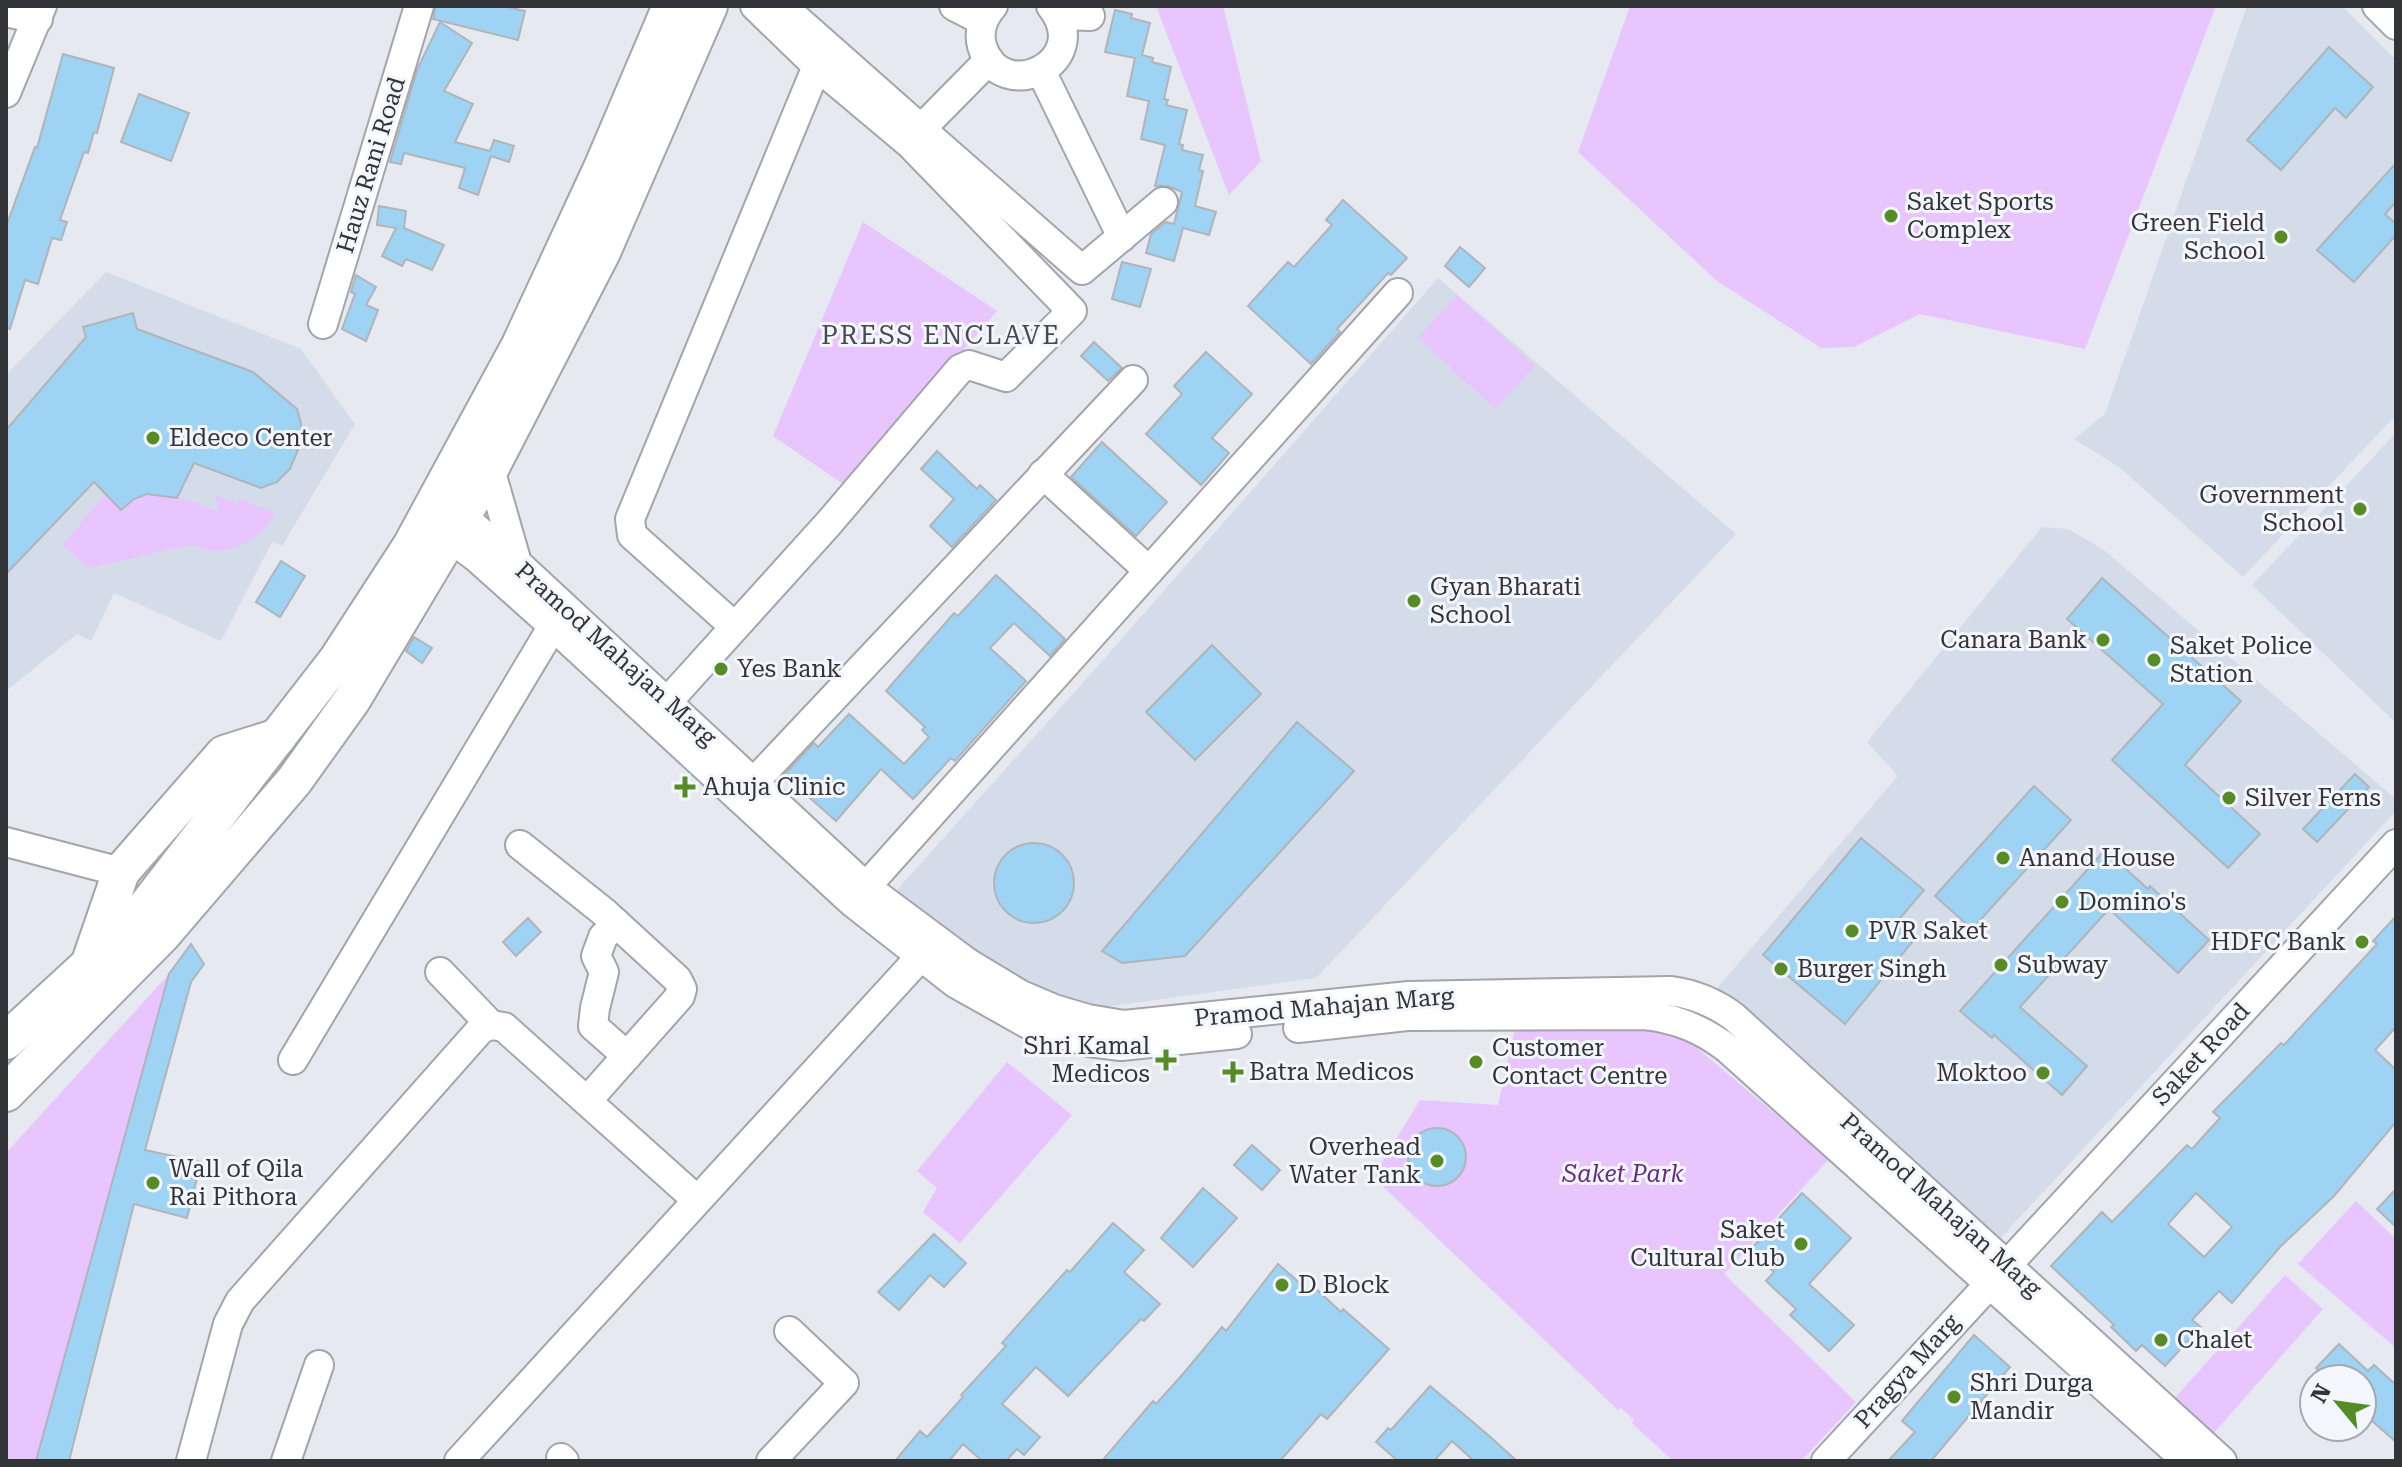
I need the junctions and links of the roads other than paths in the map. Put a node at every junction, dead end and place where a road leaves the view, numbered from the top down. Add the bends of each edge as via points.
1 (419, 6) edge
2 (671, 6) edge
3 (709, 6) edge
4 (755, 6) edge
5 (782, 6) edge
6 (954, 6) edge
7 (2377, 6) edge
8 (1055, 10) edge
9 (6, 12) edge
10 (40, 12) edge
11 (988, 14) edge
12 (1090, 16) dead end
13 (2396, 25) edge
14 (989, 60) junction
15 (817, 66) junction
16 (1041, 71) junction
17 (6, 93) edge
18 (921, 129) junction
19 (1163, 202) dead end
20 (1122, 237) junction
21 (1398, 293) dead end
22 (323, 324) dead end
23 (1133, 380) dead end
24 (490, 469) junction
25 (1043, 474) junction
26 (443, 519) junction
27 (517, 563) junction
28 (1149, 571) junction
29 (553, 626) junction
30 (735, 627) junction
31 (669, 700) junction
32 (278, 737) junction
33 (755, 781) junction
34 (6, 842) edge
35 (2396, 844) edge
36 (520, 845) dead end
37 (121, 872) junction
38 (859, 894) junction
39 (616, 923) junction
40 (930, 948) junction
41 (89, 964) junction
42 (440, 972) dead end
43 (491, 1025) junction
44 (6, 1041) edge
45 (627, 1056) junction
46 (293, 1060) dead end
47 (6, 1093) edge
48 (587, 1101) junction
49 (697, 1200) junction
50 (1998, 1272) junction
51 (789, 1331) dead end
52 (319, 1365) dead end
53 (2147, 1409) junction
54 (191, 1461) edge
55 (286, 1461) edge
56 (459, 1461) edge
57 (771, 1461) edge
58 (1826, 1461) edge
59 (2187, 1461) edge
60 (2222, 1461) edge

1 - 22 street, Hauz Rani Road
2 - 26 main road
3 - 24 main road via 602,252
4 - 15 street
5 - 18 street
6 - 11 street
7 - 13 street
8 - 12 street
8 - 16 street via 1063,41
9 - 10 street
10 - 17 street
11 - 14 street via 980,35
14 - 16 street via 1012,75
14 - 18 street
15 - 30 street via 630,519 632,535
15 - 30 street via 910,144 1072,311 1006,377 969,365 960,369
16 - 20 street
18 - 20 street via 1082,270
19 - 20 street
21 - 28 street
23 - 25 street
24 - 26 main road
24 - 27 street
25 - 28 street
25 - 33 street
26 - 27 street, Pramod Mahajan Marg
26 - 29 street, Pramod Mahajan Marg via 477,558
26 - 32 main road
26 - 47 main road via 352,700 294,781 162,935
27 - 31 street, Pramod Mahajan Marg
28 - 38 street
29 - 38 street, Pramod Mahajan Marg
29 - 46 street
30 - 31 street
31 - 33 street, Pramod Mahajan Marg
32 - 37 main road via 224,754
32 - 41 main road via 132,925
33 - 38 street, Pramod Mahajan Marg
34 - 37 street
35 - 50 street, Saket Road
36 - 39 street
37 - 41 main road
38 - 40 street, Pramod Mahajan Marg
39 - 45 street via 596,956 604,972 593,1026
39 - 45 street via 682,989
40 - 49 street
40 - 50 street, Pramod Mahajan Marg via 962,973 1054,1009 1124,1025 1409,996 1658,991 1693,995 1734,1017
41 - 44 main road
42 - 43 street
43 - 48 street via 504,1027
43 - 54 street via 481,1029 240,1301 228,1324
45 - 48 street
48 - 49 street
49 - 56 street
50 - 53 street, Pramod Mahajan Marg
50 - 58 street, Pragya Marg
51 - 57 street via 844,1383
52 - 55 street
53 - 59 street, Pramod Mahajan Marg
53 - 60 street, Pramod Mahajan Marg

